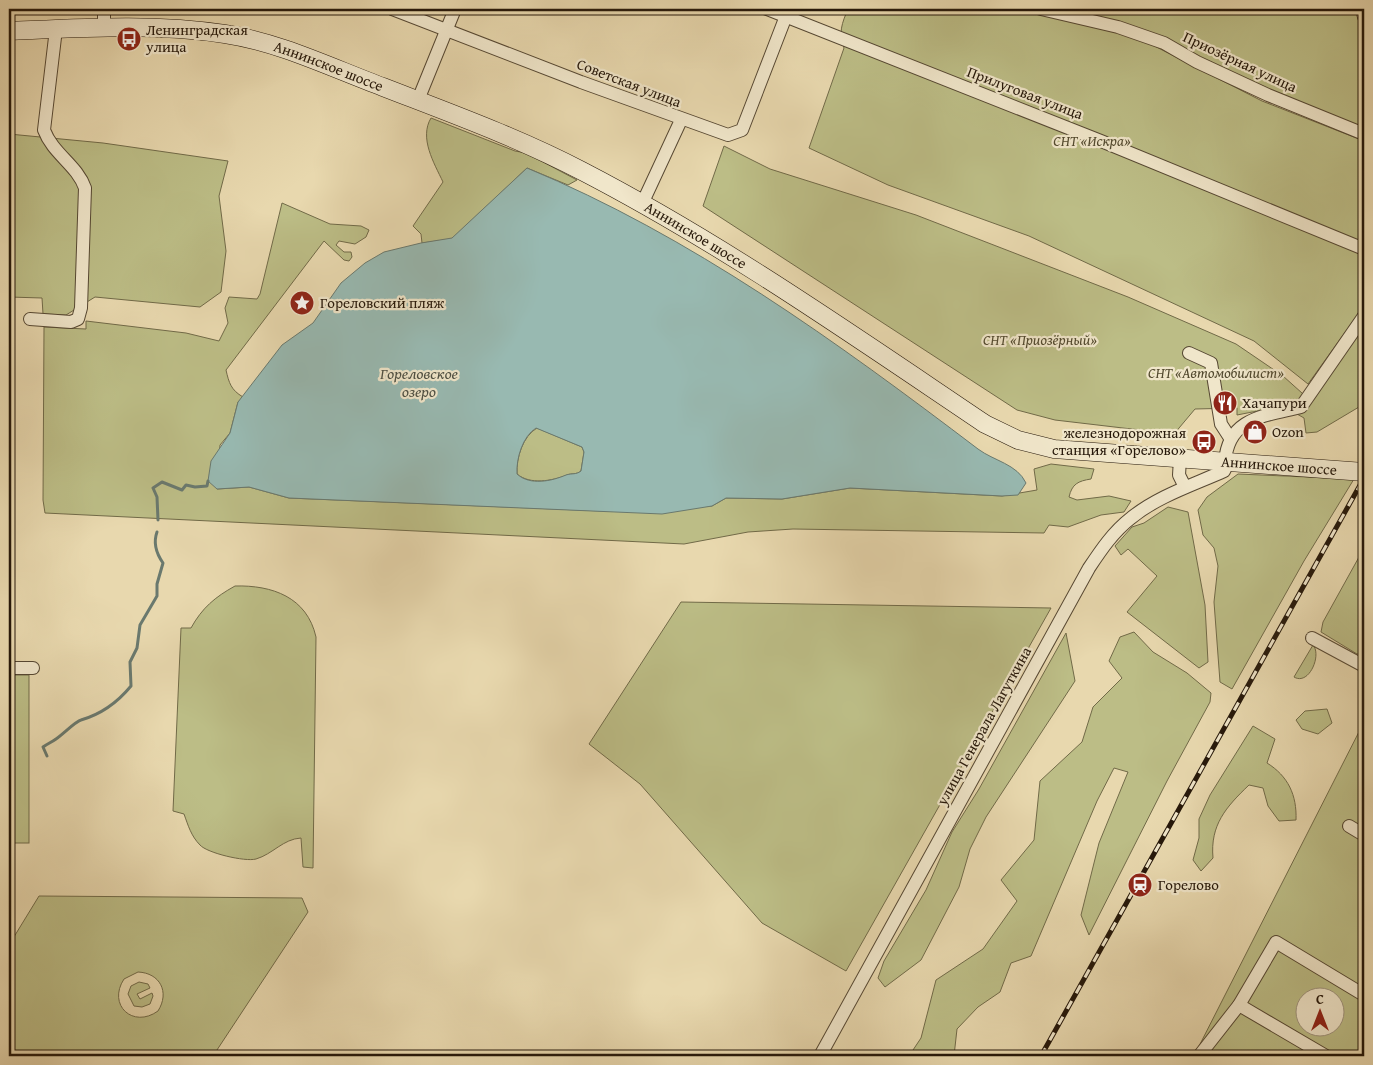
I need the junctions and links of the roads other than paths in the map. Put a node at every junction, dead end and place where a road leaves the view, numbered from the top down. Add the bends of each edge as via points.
1 (104, 9) edge
2 (392, 9) edge
3 (455, 9) edge
4 (767, 9) edge
5 (1041, 9) edge
6 (1362, 9) edge
7 (786, 16) junction
8 (1364, 17) edge
9 (104, 28) junction
10 (56, 29) junction
11 (447, 30) junction
12 (9, 31) edge
13 (418, 100) junction
14 (681, 120) junction
15 (1364, 134) edge
16 (642, 204) junction
17 (1364, 249) edge
18 (1364, 316) edge
19 (30, 319) dead end
20 (1189, 353) dead end
21 (1230, 438) junction
22 (1180, 459) junction
23 (1227, 462) junction
24 (1364, 472) edge
25 (1185, 486) junction
26 (1312, 638) dead end
27 (1364, 666) edge
28 (9, 668) edge
29 (33, 668) dead end
30 (1349, 826) dead end
31 (1364, 835) edge
32 (1364, 995) edge
33 (1239, 1005) junction
34 (820, 1056) edge
35 (1199, 1056) edge
36 (1326, 1056) edge

1 - 9 street
2 - 11 street, Советская улица
3 - 11 street
4 - 7 street, Прилуговая улица
5 - 15 street, Приозёрная улица via 1118,27 1164,43 1268,95
6 - 8 street
7 - 14 street, Советская улица via 742,130 728,135
7 - 17 street, Прилуговая улица
9 - 10 main road, Аннинское шоссе
9 - 13 main road, Аннинское шоссе via 227,34 270,45
10 - 12 main road, Аннинское шоссе
10 - 19 street via 44,130 48,142 81,177 86,188 81,308 78,319 71,322
11 - 13 street
11 - 14 street, Советская улица
13 - 16 main road, Аннинское шоссе via 500,133
14 - 16 street
16 - 22 main road, Аннинское шоссе via 712,244 985,424 1018,440 1054,449
18 - 21 street via 1301,407 1254,419
20 - 21 street via 1211,363 1221,424
21 - 23 street via 1226,448
22 - 23 main road, Аннинское шоссе
22 - 25 street via 1179,475
23 - 24 main road, Аннинское шоссе
23 - 25 street, улица Генерала Лагуткина via 1224,471
25 - 34 street, улица Генерала Лагуткина via 1132,517 1107,541 1089,568
26 - 27 street
28 - 29 street
30 - 31 street
32 - 33 street via 1276,942
33 - 35 street
33 - 36 street

